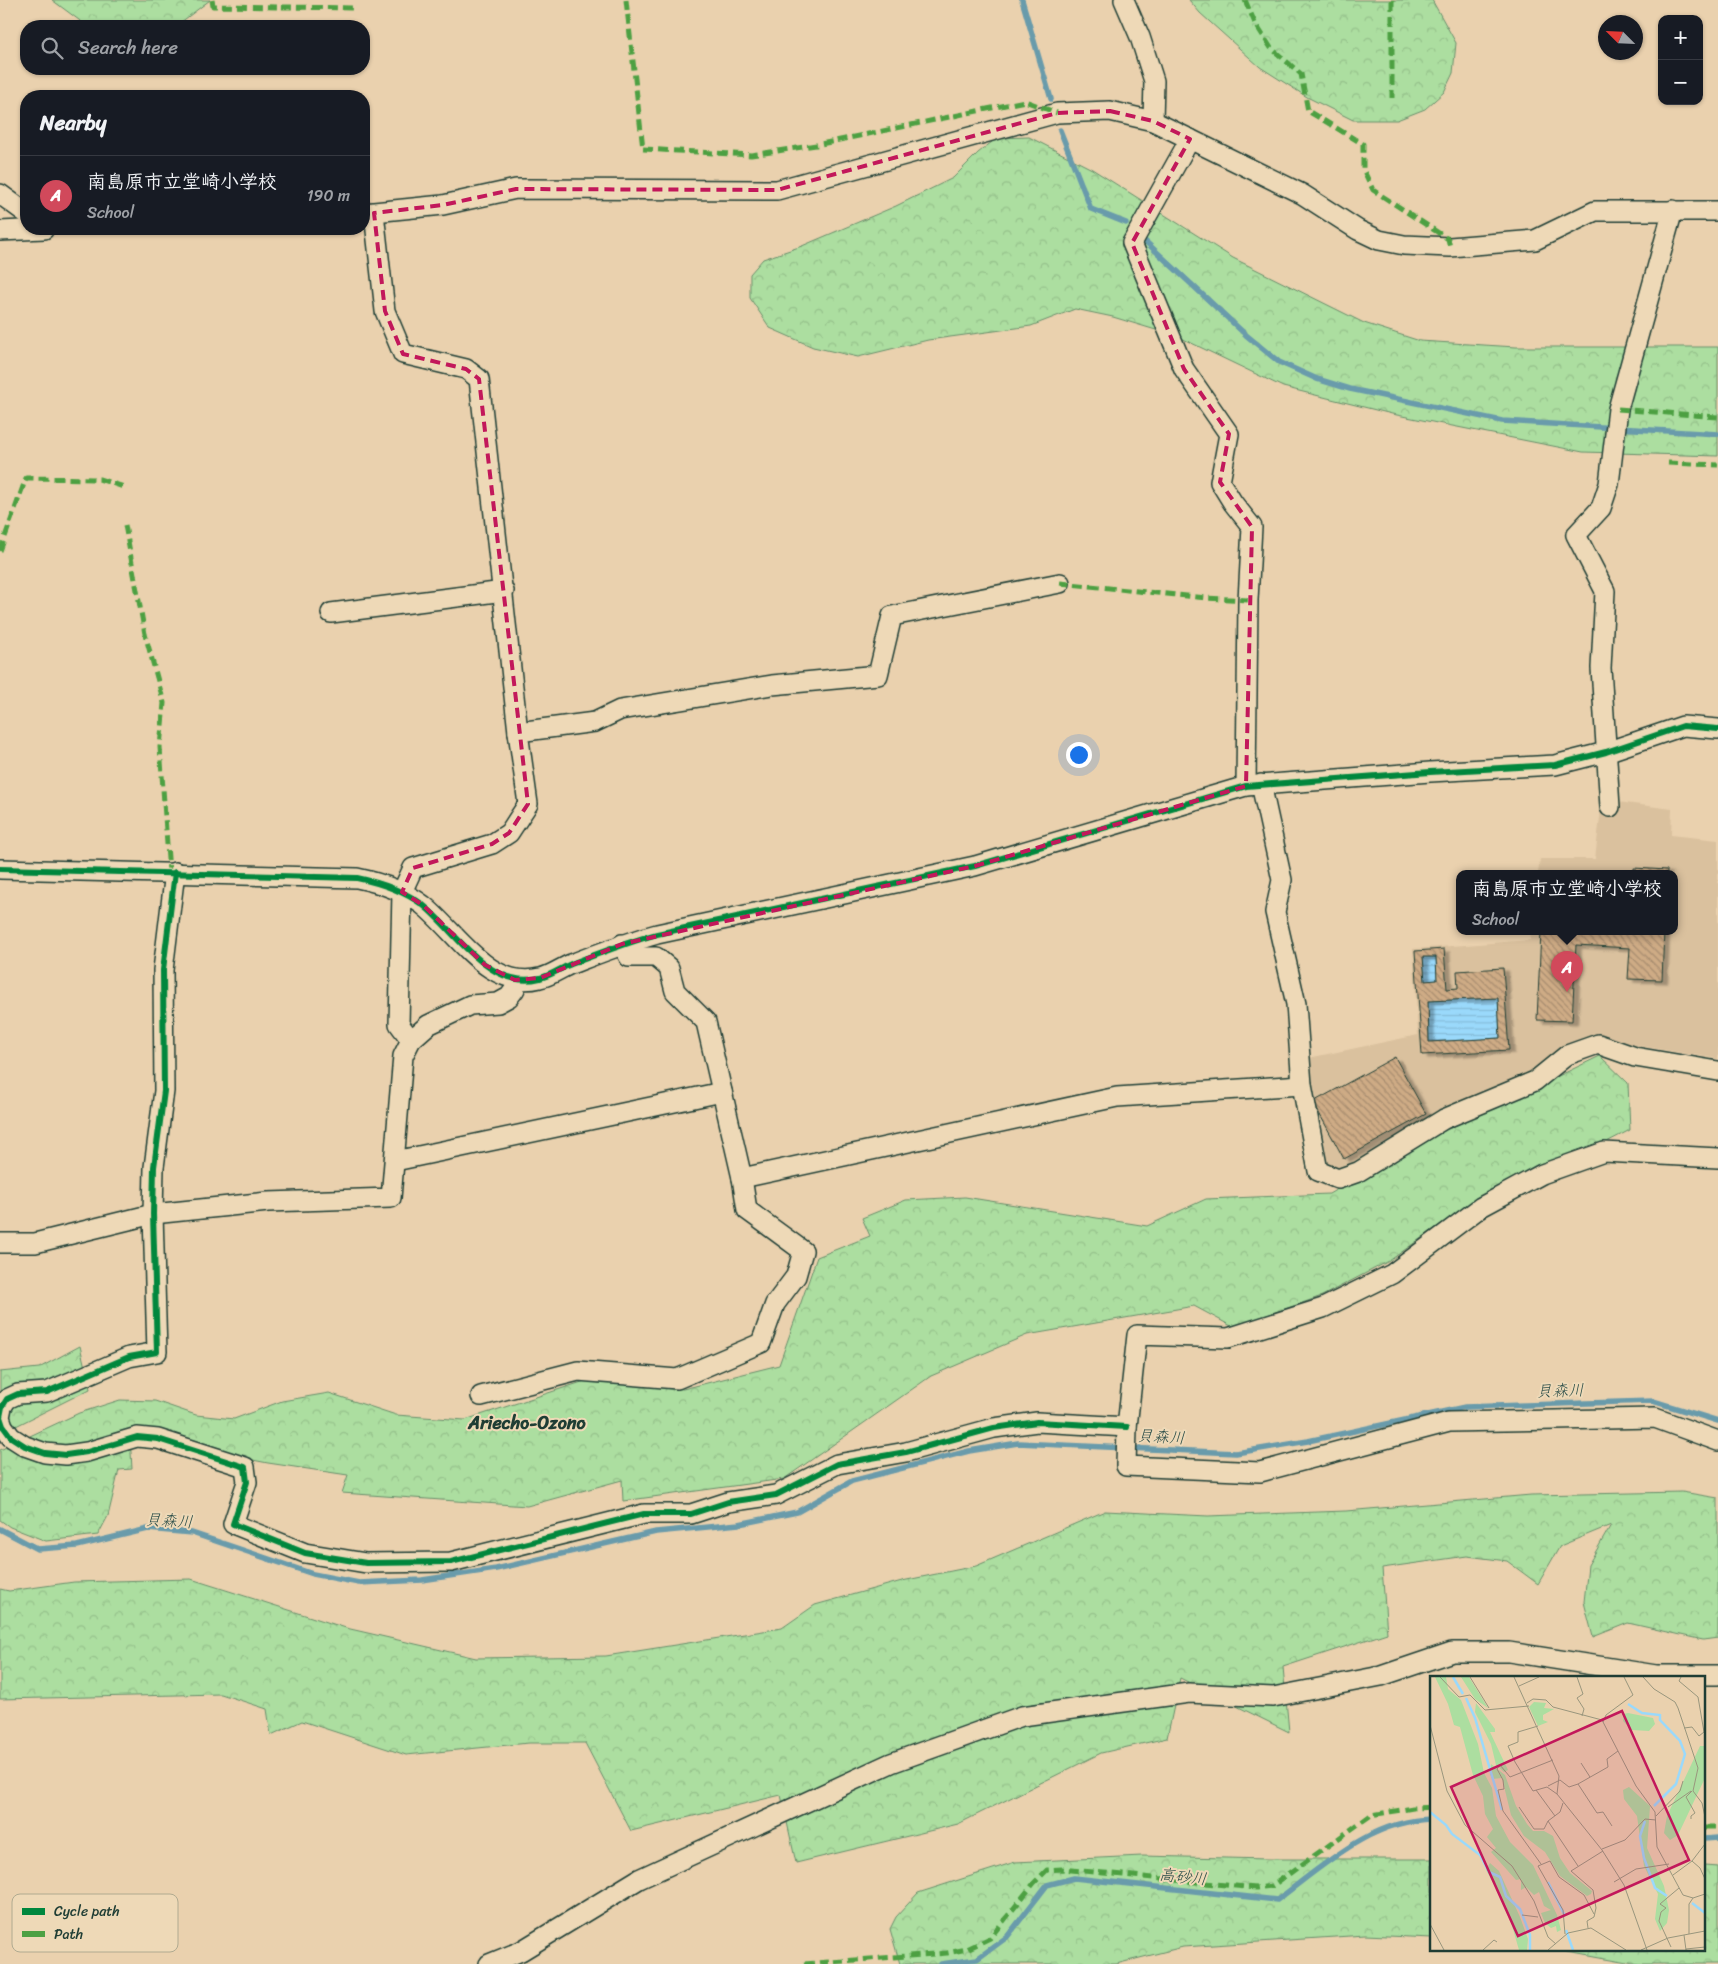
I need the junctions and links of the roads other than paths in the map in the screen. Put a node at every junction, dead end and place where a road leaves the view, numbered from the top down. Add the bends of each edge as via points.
1 (1124, 0) edge
2 (1153, 121) junction
3 (1190, 139) junction
4 (0, 194) edge
5 (20, 208) edge
6 (1673, 210) junction
7 (1718, 211) edge
8 (370, 213) edge
9 (370, 219) edge
10 (20, 230) edge
11 (0, 231) edge
12 (1060, 583) dead end
13 (504, 590) junction
14 (331, 613) dead end
15 (1718, 729) edge
16 (518, 732) junction
17 (1606, 752) junction
18 (1254, 785) junction
19 (1610, 806) dead end
20 (0, 868) edge
21 (176, 872) junction
22 (402, 892) junction
23 (622, 944) junction
24 (515, 980) junction
25 (411, 1040) junction
26 (1718, 1071) edge
27 (1302, 1085) junction
28 (722, 1092) junction
29 (1718, 1158) edge
30 (396, 1161) junction
31 (742, 1178) junction
32 (153, 1214) junction
33 (0, 1243) edge
34 (481, 1396) dead end
35 (1127, 1432) junction
36 (1718, 1441) edge
37 (1718, 1675) edge
38 (1654, 1676) edge
39 (489, 1964) edge

1 - 2 street via 1154,81
2 - 3 street
2 - 8 street via 1110,110 1057,113 777,190 516,189 443,205
3 - 6 street via 1302,194 1378,240 1404,245 1450,247 1535,240 1595,211
3 - 18 street via 1132,242 1184,369 1229,434 1220,482 1252,527 1248,600
4 - 5 street
6 - 7 street
6 - 17 street via 1618,416 1609,484 1601,508 1576,535 1605,591 1601,668
9 - 13 street via 385,311 403,354 466,369 479,379
10 - 11 street
12 - 16 street via 892,616 878,675 772,685 620,710 595,722
13 - 14 street
13 - 16 street
15 - 17 street via 1683,726
16 - 22 street via 528,804 509,833 492,844 413,868
17 - 18 street via 1555,765
17 - 19 street
18 - 23 street via 976,866
18 - 27 street via 1282,880 1275,912 1296,1004
20 - 21 street
21 - 22 street via 357,878
21 - 32 street via 163,970 164,1091 154,1167
22 - 24 street via 423,905 485,965
22 - 25 street via 399,1024
23 - 24 street via 540,978
23 - 28 street via 629,957 656,957 670,968 675,991 706,1022
24 - 25 street via 509,997 498,1002 470,1005 428,1025
25 - 30 street via 403,1056 394,1134
26 - 27 street via 1636,1057 1598,1044 1567,1055 1535,1081 1444,1119 1358,1172 1338,1179 1318,1171
27 - 31 street via 1116,1096
28 - 30 street
28 - 31 street
29 - 35 street via 1604,1152 1542,1174 1481,1207 1392,1274 1323,1308 1228,1338 1137,1335
30 - 32 street via 391,1198 268,1202
31 - 34 street via 747,1210 803,1251 796,1276 774,1304 761,1343 677,1379 578,1371
32 - 33 street via 35,1243
32 - 35 street via 157,1352 129,1356 47,1392 18,1394 7,1399 0,1417 3,1426 25,1446 45,1453 87,1452 137,1437 158,1439 245,1467 247,1482 233,1524 305,1553 366,1563 451,1562 644,1514 690,1514 728,1502 776,1495 838,1464 906,1452 994,1428 1037,1422
35 - 36 street via 1126,1466 1260,1472 1449,1422 1655,1418
37 - 38 street
38 - 39 street via 1509,1652 1452,1652 1381,1676 1273,1698 1189,1693 1022,1716 891,1763 639,1879 521,1951

